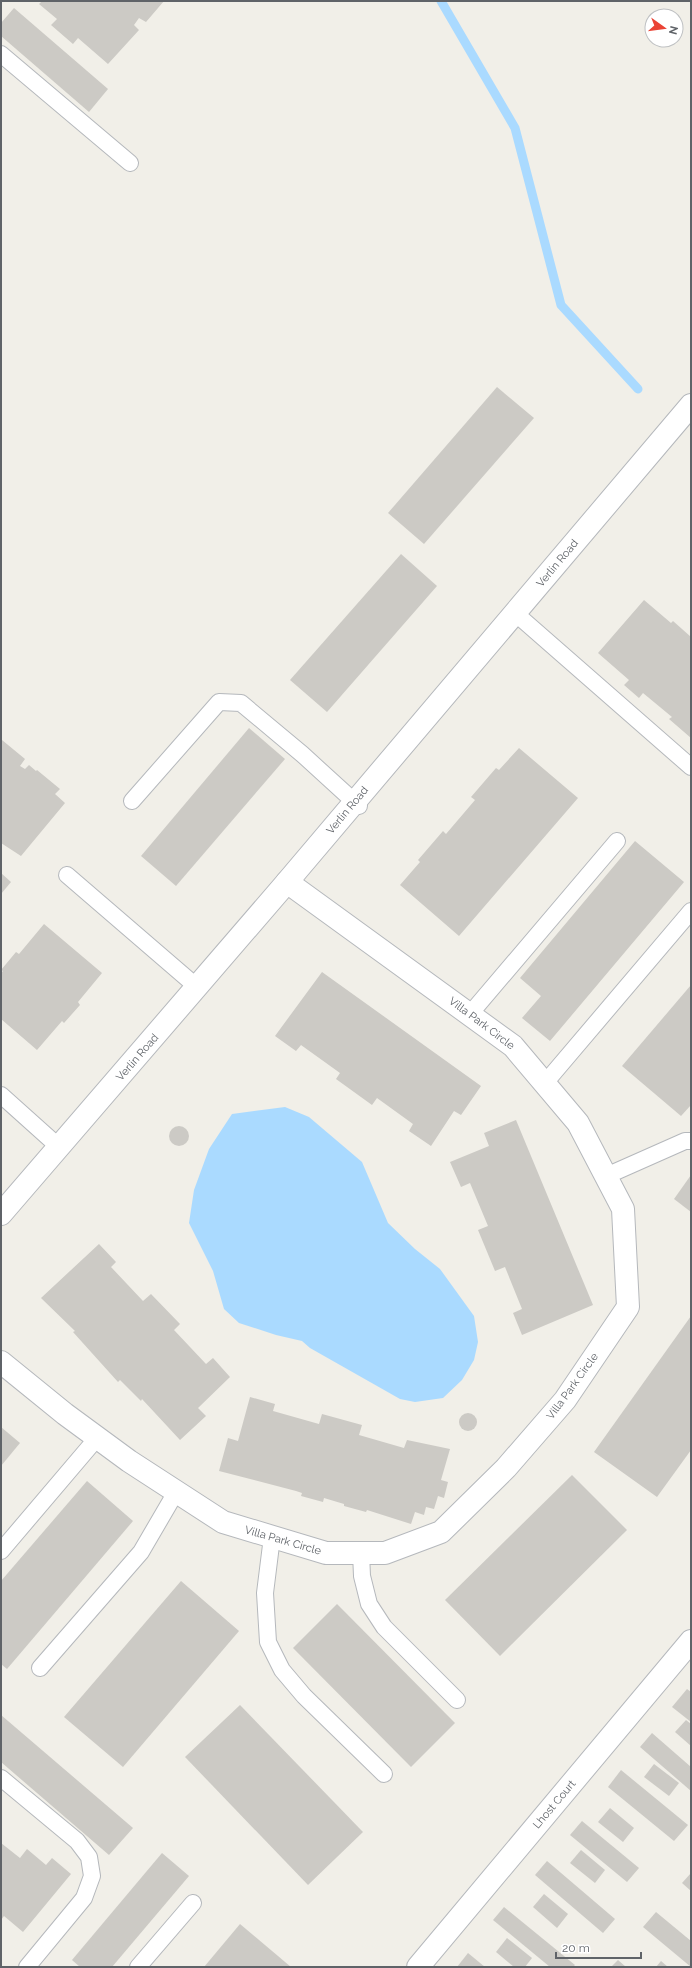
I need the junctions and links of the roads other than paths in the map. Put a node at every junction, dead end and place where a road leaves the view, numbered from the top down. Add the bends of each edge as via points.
1 (1, 54) edge
2 (130, 163) dead end
3 (691, 404) edge
4 (515, 613) junction
5 (691, 767) edge
6 (132, 801) dead end
7 (356, 804) junction
8 (617, 841) dead end
9 (67, 875) dead end
10 (287, 882) junction
11 (691, 911) edge
12 (197, 987) junction
13 (470, 1014) junction
14 (545, 1083) junction
15 (1, 1095) edge
16 (691, 1141) edge
17 (59, 1147) junction
18 (606, 1176) junction
19 (1, 1214) edge
20 (1, 1362) edge
21 (97, 1438) junction
22 (176, 1492) junction
23 (272, 1537) junction
24 (1, 1551) edge
25 (361, 1553) junction
26 (691, 1641) edge
27 (40, 1668) dead end
28 (457, 1700) dead end
29 (384, 1774) dead end
30 (1, 1778) edge
31 (193, 1903) dead end
32 (27, 1967) edge
33 (138, 1967) edge
34 (418, 1967) edge

1 - 2 lane
3 - 4 street, Verlin Road
4 - 5 lane
4 - 7 street, Verlin Road
6 - 7 lane via 219,702 242,703
7 - 10 street, Verlin Road
8 - 13 lane
9 - 12 lane
10 - 12 street, Verlin Road
10 - 13 street, Villa Park Circle
11 - 14 lane
12 - 17 street, Verlin Road
13 - 14 street, Villa Park Circle via 514,1046
14 - 18 street, Villa Park Circle via 578,1123
15 - 17 lane
16 - 18 lane via 685,1141
17 - 19 street, Verlin Road
18 - 25 street, Villa Park Circle via 623,1209 628,1307 565,1400 506,1468 441,1532 385,1553
20 - 21 street, Villa Park Circle
21 - 22 street, Villa Park Circle
21 - 24 lane
22 - 23 street, Villa Park Circle via 223,1522
22 - 27 lane via 141,1552
23 - 25 street, Villa Park Circle via 326,1553
23 - 29 lane via 265,1593 268,1642 282,1670 304,1696
25 - 28 lane via 362,1576 369,1604 384,1627
26 - 34 street, Lhost Court
30 - 32 lane via 77,1840 89,1857 92,1876 84,1898
31 - 33 lane

